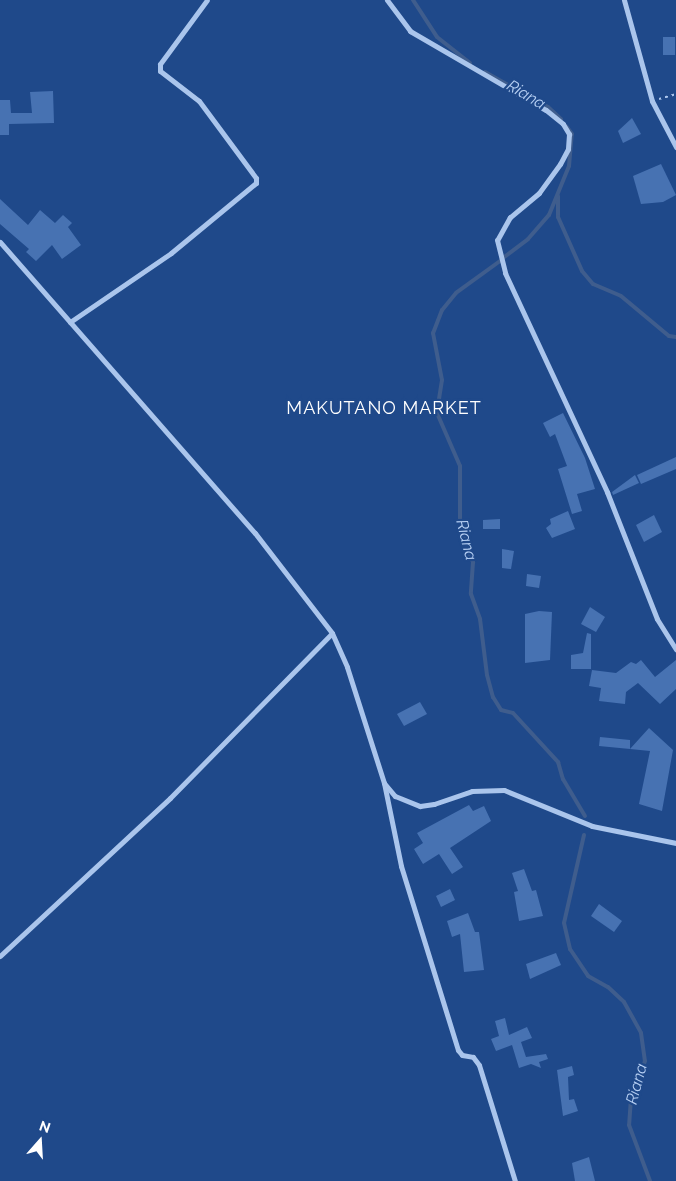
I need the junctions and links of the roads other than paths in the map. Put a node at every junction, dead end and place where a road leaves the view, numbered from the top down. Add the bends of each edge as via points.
1 (207, 0) edge
2 (387, 0) edge
3 (624, 0) edge
4 (676, 147) edge
5 (0, 242) edge
6 (70, 322) junction
7 (332, 633) junction
8 (676, 649) edge
9 (384, 783) junction
10 (676, 843) edge
11 (0, 956) edge
12 (515, 1181) edge

1 - 6 street via 160,64 160,71 199,101 256,178 256,184 171,253
2 - 8 street via 410,31 546,110 563,124 569,134 568,149 560,164 539,193 510,217 497,240 505,273 607,492 657,619
3 - 4 street via 652,101
5 - 6 street
6 - 7 street via 255,533
7 - 9 street via 347,667
7 - 11 street via 170,798
9 - 10 street via 395,796 420,806 472,791 504,790 592,826
9 - 12 street via 400,866 458,1050 462,1055 473,1057 478,1065

